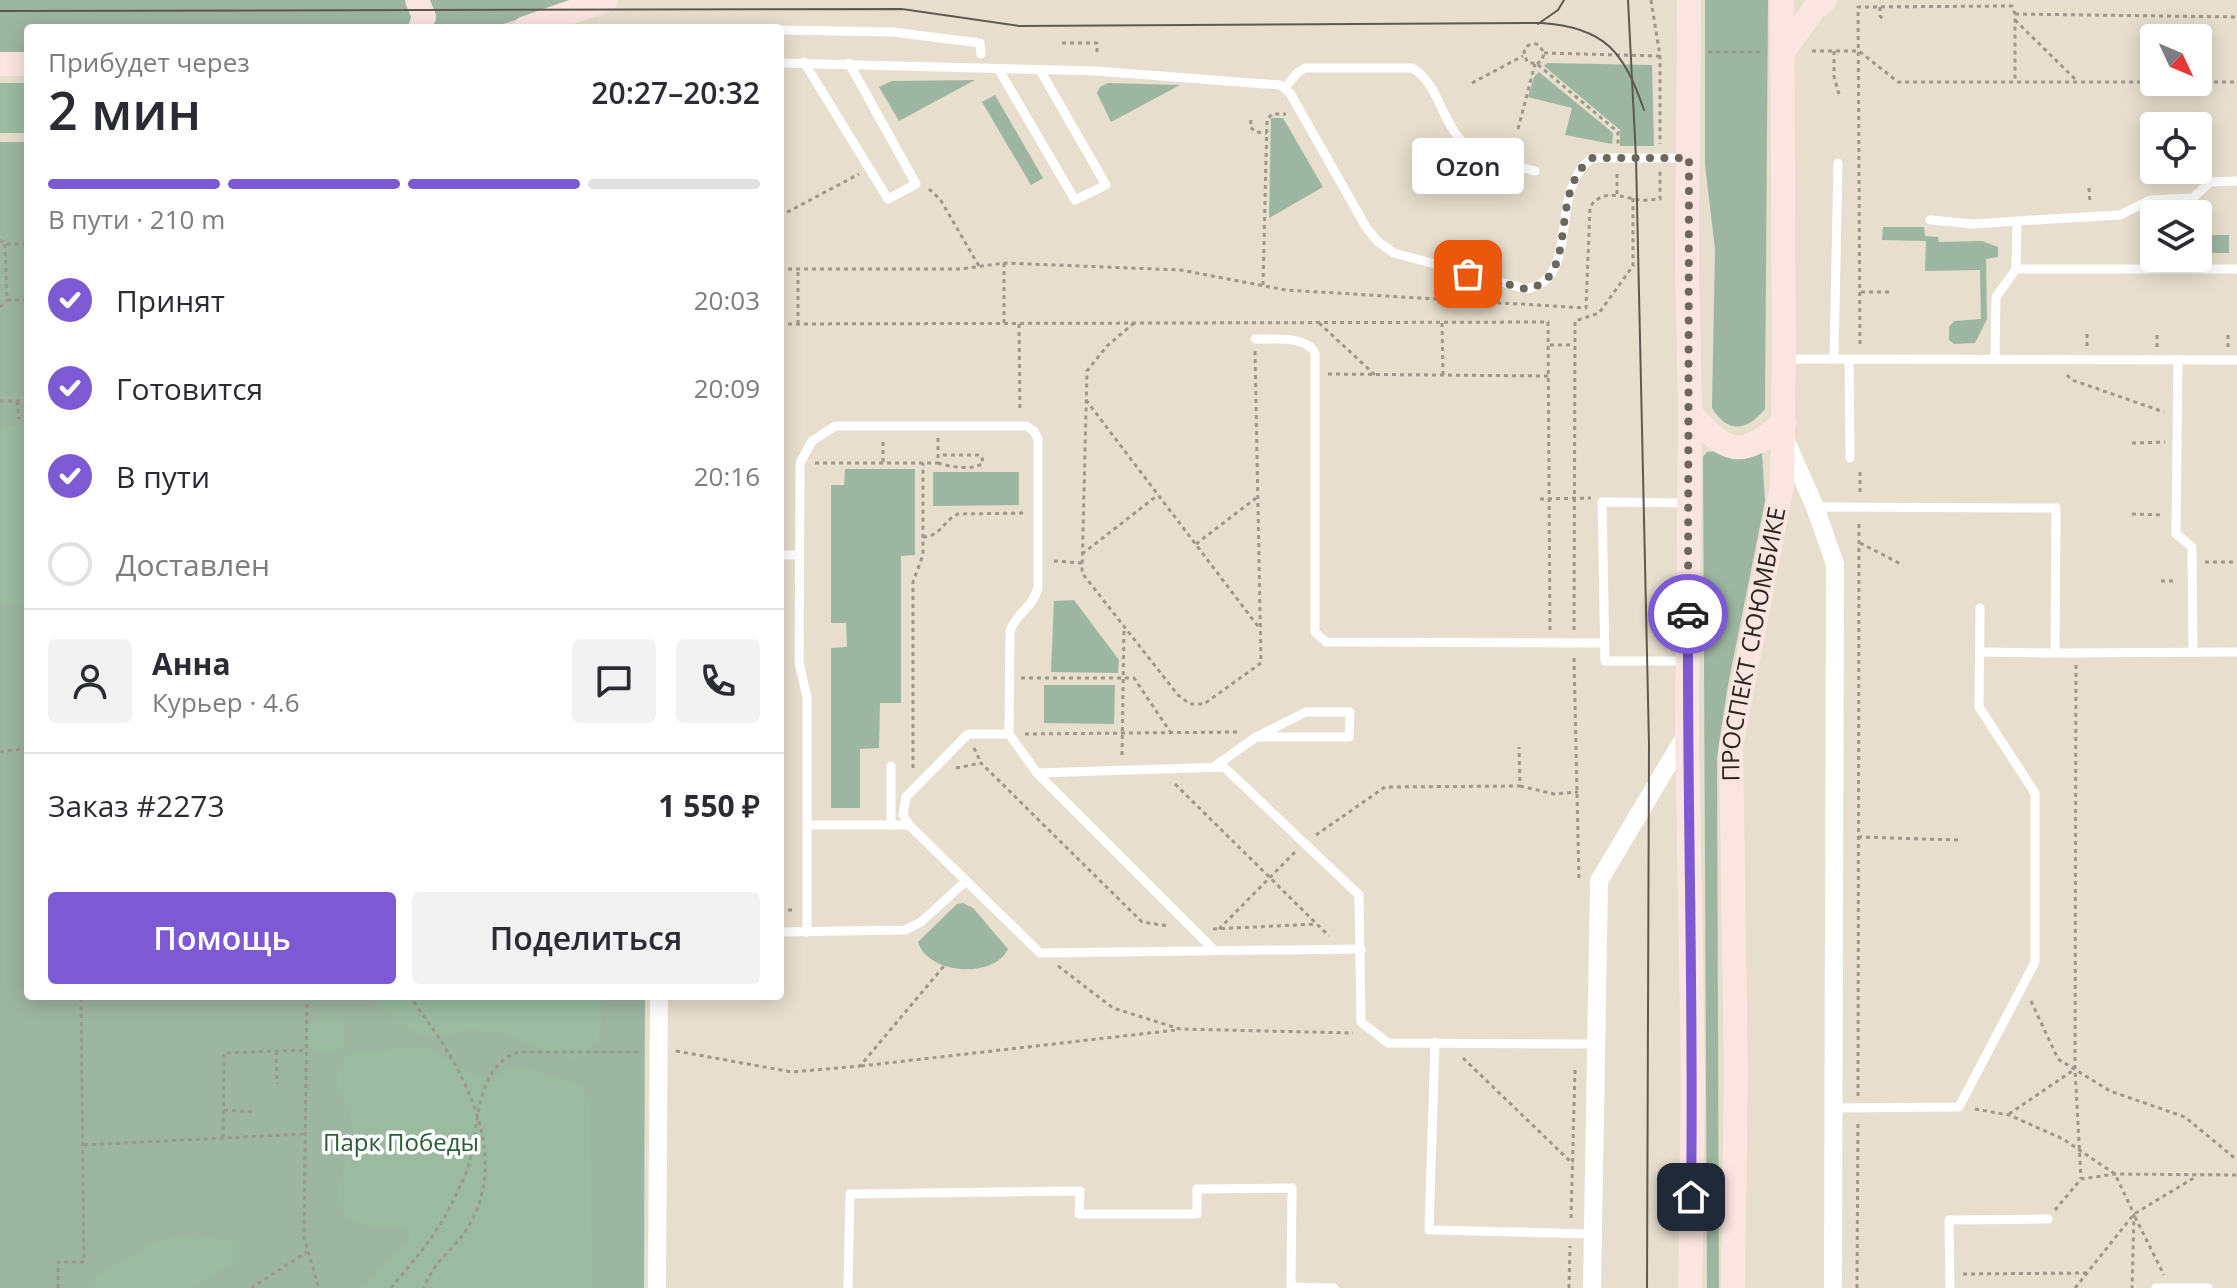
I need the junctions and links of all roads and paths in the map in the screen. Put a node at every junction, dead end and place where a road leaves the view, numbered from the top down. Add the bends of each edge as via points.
1 (417, 0) edge
2 (1651, 0) edge
3 (1669, 0) edge
4 (1689, 0) edge
5 (1782, 0) edge
6 (1825, 0) edge
7 (603, 1) edge
8 (1880, 7) junction
9 (2015, 17) junction
10 (2237, 17) edge
11 (1884, 20) dead end
12 (421, 24) edge
13 (537, 24) edge
14 (571, 24) edge
15 (784, 30) edge
16 (1062, 43) dead end
17 (1812, 51) dead end
18 (1834, 51) junction
19 (1859, 51) junction
20 (1776, 52) junction
21 (1097, 53) dead end
22 (1544, 53) junction
23 (1696, 53) junction
24 (981, 54) dead end
25 (1523, 56) junction
26 (804, 62) junction
27 (784, 63) edge
28 (849, 63) junction
29 (0, 64) edge
30 (24, 64) edge
31 (1536, 64) junction
32 (999, 70) junction
33 (1040, 70) junction
34 (2015, 82) junction
35 (2078, 82) junction
36 (2140, 82) edge
37 (2212, 82) edge
38 (2237, 82) edge
39 (1472, 83) dead end
40 (1285, 88) junction
41 (1839, 94) dead end
42 (1302, 113) junction
43 (1251, 120) dead end
44 (1518, 129) dead end
45 (1618, 132) dead end
46 (1267, 133) junction
47 (1689, 158) junction
48 (1838, 163) dead end
49 (869, 168) junction
50 (1535, 171) dead end
51 (2237, 181) edge
52 (916, 184) junction
53 (1617, 194) dead end
54 (1633, 198) dead end
55 (784, 214) edge
56 (1930, 220) dead end
57 (2017, 221) junction
58 (0, 240) edge
59 (5, 244) junction
60 (24, 244) edge
61 (1004, 263) junction
62 (979, 266) junction
63 (798, 268) junction
64 (784, 269) edge
65 (2016, 269) junction
66 (2237, 269) edge
67 (1263, 285) junction
68 (1859, 292) junction
69 (1893, 292) dead end
70 (7, 300) junction
71 (24, 300) edge
72 (0, 307) edge
73 (1586, 308) junction
74 (1586, 318) junction
75 (1134, 323) junction
76 (1319, 323) junction
77 (1442, 323) junction
78 (784, 324) edge
79 (798, 324) junction
80 (1004, 324) junction
81 (1019, 324) junction
82 (1255, 339) joint
83 (1548, 345) junction
84 (1574, 345) junction
85 (1834, 358) junction
86 (1995, 358) junction
87 (1784, 359) junction
88 (1855, 359) junction
89 (2055, 359) junction
90 (2178, 360) junction
91 (2237, 360) edge
92 (1313, 374) junction
93 (1375, 375) junction
94 (1443, 375) junction
95 (1548, 376) junction
96 (1085, 399) junction
97 (0, 401) edge
98 (17, 401) junction
99 (24, 401) edge
100 (1690, 412) junction
101 (2177, 417) junction
102 (19, 419) dead end
103 (883, 426) junction
104 (938, 426) junction
105 (1020, 426) junction
106 (1783, 428) junction
107 (2177, 441) junction
108 (2132, 443) dead end
109 (938, 455) junction
110 (1855, 460) joint
111 (800, 463) junction
112 (883, 463) junction
113 (923, 463) junction
114 (938, 463) junction
115 (1158, 495) junction
116 (1257, 497) junction
117 (1550, 498) junction
118 (1574, 498) junction
119 (1540, 499) dead end
120 (1689, 503) junction
121 (1815, 507) junction
122 (1859, 507) junction
123 (1038, 513) junction
124 (2132, 514) dead end
125 (2176, 515) junction
126 (923, 537) junction
127 (1859, 542) junction
128 (1196, 544) junction
129 (1082, 554) junction
130 (784, 555) edge
131 (799, 555) junction
132 (1038, 561) junction
133 (2192, 562) junction
134 (2237, 562) edge
135 (1082, 563) junction
136 (1903, 565) dead end
137 (2161, 581) dead end
138 (2192, 581) junction
139 (1980, 608) dead end
140 (1124, 627) junction
141 (1260, 629) junction
142 (1550, 643) junction
143 (1574, 643) junction
144 (1604, 643) junction
145 (1980, 652) junction
146 (2193, 652) junction
147 (2237, 652) edge
148 (2055, 653) junction
149 (2076, 653) junction
150 (1688, 661) junction
151 (1009, 678) junction
152 (1124, 678) junction
153 (1123, 733) junction
154 (1171, 733) junction
155 (1687, 733) junction
156 (1009, 734) junction
157 (1260, 734) junction
158 (1519, 747) dead end
159 (24, 749) edge
160 (0, 752) edge
161 (891, 766) dead end
162 (1214, 767) junction
163 (1160, 769) junction
164 (1122, 770) junction
165 (1037, 773) junction
166 (928, 774) junction
167 (1520, 786) junction
168 (913, 790) junction
169 (1578, 792) junction
170 (807, 825) junction
171 (891, 825) junction
172 (909, 825) junction
173 (1858, 837) junction
174 (1959, 840) dead end
175 (1304, 843) junction
176 (1579, 844) dead end
177 (1270, 878) junction
178 (966, 881) junction
179 (1317, 924) junction
180 (1219, 929) junction
181 (1194, 930) junction
182 (784, 932) edge
183 (807, 932) junction
184 (1213, 949) junction
185 (1361, 949) junction
186 (1343, 950) junction
187 (1040, 953) junction
188 (944, 966) dead end
189 (2023, 985) junction
190 (81, 1000) edge
191 (307, 1000) edge
192 (412, 1000) edge
193 (659, 1000) edge
194 (1180, 1029) junction
195 (1377, 1034) junction
196 (1435, 1042) junction
197 (1447, 1042) junction
198 (1576, 1044) junction
199 (1598, 1044) junction
200 (307, 1050) junction
201 (276, 1051) junction
202 (659, 1052) junction
203 (860, 1066) junction
204 (2075, 1069) junction
205 (277, 1084) dead end
206 (1959, 1107) junction
207 (1833, 1108) junction
208 (1858, 1108) junction
209 (224, 1110) junction
210 (255, 1112) dead end
211 (2009, 1115) junction
212 (478, 1118) junction
213 (304, 1134) junction
214 (223, 1138) junction
215 (83, 1145) junction
216 (2080, 1149) junction
217 (2237, 1160) edge
218 (1573, 1164) junction
219 (2115, 1174) junction
220 (2199, 1175) junction
221 (2237, 1175) edge
222 (2081, 1179) junction
223 (2134, 1214) junction
224 (2048, 1219) joint
225 (1571, 1233) junction
226 (1593, 1234) junction
227 (307, 1252) junction
228 (2087, 1273) junction
229 (1950, 1275) junction
230 (2169, 1287) edge
231 (58, 1288) edge
232 (251, 1288) edge
233 (319, 1288) edge
234 (391, 1288) edge
235 (424, 1288) edge
236 (657, 1288) edge
237 (848, 1288) edge
238 (1334, 1288) edge
239 (1569, 1288) edge
240 (1592, 1288) edge
241 (1690, 1288) edge
242 (1733, 1288) edge
243 (1833, 1288) edge
244 (1857, 1288) edge
245 (1950, 1288) edge
246 (2075, 1288) edge
247 (2132, 1288) edge
248 (2156, 1288) edge
249 (2208, 1288) edge

1 - 12 main road
2 - 22 path via 1660,56
3 - 23 main road
4 - 23 main road, ПРОСПЕКТ СЮЮМБИКЕ
5 - 20 main road, ПРОСПЕКТ СЮЮМБИКЕ
6 - 20 main road
7 - 13 main road
7 - 14 street
8 - 9 path via 2012,6
8 - 11 path
8 - 19 path via 1858,7
9 - 10 path
9 - 34 path
9 - 35 path
15 - 24 lane via 892,32 980,43
16 - 21 path via 1097,43
17 - 18 path
18 - 19 path
18 - 41 path
19 - 34 path via 1898,82
19 - 68 path
20 - 23 path
20 - 87 main road, ПРОСПЕКТ СЮЮМБИКЕ
22 - 25 path via 1533,43
22 - 31 path
23 - 47 main road, ПРОСПЕКТ СЮЮМБИКЕ
25 - 31 path
25 - 39 path
26 - 27 lane
26 - 28 lane
26 - 49 lane
28 - 32 lane
28 - 52 lane
29 - 30 main road
31 - 44 path
31 - 45 path
32 - 33 lane
32 - 33 lane via 1075,200 1106,185
33 - 40 lane via 1272,83
34 - 35 path
35 - 36 path
37 - 38 path
40 - 42 lane
40 - 50 lane via 1305,68 1412,68 1423,76 1466,145 1488,158
42 - 46 path via 1270,115
42 - 47 lane via 1366,227 1382,245 1517,288 1542,284 1556,268 1570,185 1586,162
43 - 46 path via 1253,131
46 - 67 path
47 - 100 main road, ПРОСПЕКТ СЮЮМБИКЕ
48 - 85 lane
49 - 52 lane via 888,199
49 - 55 path
51 - 57 lane via 2210,182 2193,198 2150,200 2120,215
52 - 62 path via 940,199
53 - 73 path via 1595,200 1588,212
54 - 74 path via 1633,266 1599,313
56 - 57 lane
57 - 65 lane
58 - 59 path
59 - 60 path
59 - 70 path
61 - 62 path
61 - 67 path via 1181,270
61 - 80 path
62 - 63 path
63 - 64 path
63 - 79 path
65 - 66 lane
65 - 86 lane via 1996,297
67 - 73 path
68 - 69 path
68 - 88 path
70 - 71 path
70 - 72 path
73 - 74 path
74 - 84 path via 1575,321
75 - 76 path
75 - 81 path
75 - 96 path via 1087,371
76 - 77 path
76 - 93 path
77 - 83 path via 1548,322
77 - 94 path
78 - 79 path
79 - 80 path
80 - 81 path
81 - 105 path
82 - 92 lane via 1309,344 1315,353
82 - 116 path
83 - 84 path
83 - 95 path
84 - 118 path
85 - 87 lane
85 - 88 lane
86 - 88 lane
86 - 89 lane
87 - 106 main road, ПРОСПЕКТ СЮЮМБИКЕ
88 - 110 lane
89 - 90 lane
89 - 101 path via 2072,380
90 - 91 lane
90 - 101 lane
92 - 93 path
92 - 142 lane via 1318,636 1326,642
93 - 94 path
94 - 95 path
95 - 117 path
96 - 115 path
96 - 129 path
97 - 98 path
98 - 99 path
98 - 102 path
100 - 106 main road via 1711,437 1731,448 1751,446
100 - 120 main road, ПРОСПЕКТ СЮЮМБИКЕ
101 - 107 lane
103 - 104 lane
103 - 111 lane via 835,426 812,441
103 - 112 path
104 - 105 lane
104 - 109 path
105 - 123 lane via 1031,428 1038,439
106 - 121 street
106 - 242 main road, ПРОСПЕКТ СЮЮМБИКЕ via 1782,486 1731,746
107 - 108 path
107 - 125 lane
109 - 114 path
109 - 114 path via 978,455 983,463
110 - 122 path
111 - 112 path
111 - 131 lane
112 - 113 path
113 - 114 path
113 - 126 path
115 - 128 path
115 - 129 path
116 - 128 path
116 - 141 path
117 - 118 path
117 - 119 path
117 - 142 path
118 - 143 path
120 - 144 lane via 1602,502
120 - 150 main road, ПРОСПЕКТ СЮЮМБИКЕ
121 - 122 lane
121 - 207 street via 1835,564
122 - 127 path
122 - 148 lane via 2056,508
123 - 126 path via 958,514 936,534
123 - 132 lane
124 - 125 path
125 - 133 lane via 2176,534 2192,547
126 - 168 path via 922,561 913,582
127 - 136 path
127 - 173 path
128 - 141 path
129 - 135 path
130 - 131 lane
131 - 170 lane
132 - 135 path
132 - 151 lane via 1036,598 1010,631
133 - 134 path
133 - 138 lane
135 - 140 path via 1082,573
137 - 138 path
138 - 146 lane
139 - 145 lane
140 - 141 path via 1190,704 1204,704 1261,663
140 - 152 path
142 - 143 lane
143 - 144 lane
143 - 169 path
144 - 150 lane via 1605,661
145 - 148 lane
145 - 189 lane via 1979,707 2035,793 2035,962
146 - 147 lane
146 - 149 lane
148 - 149 lane
149 - 204 path
150 - 155 main road, ПРОСПЕКТ СЮЮМБИКЕ
151 - 152 path
151 - 156 lane
152 - 153 path
152 - 154 path via 1134,678
153 - 154 path
153 - 156 path
153 - 164 path
154 - 157 path
155 - 199 street via 1599,881
155 - 241 main road, ПРОСПЕКТ СЮЮМБИКЕ via 1693,1075
156 - 165 lane
156 - 166 lane via 968,734
157 - 157 lane via 1349,737 1350,712 1306,712
157 - 162 lane
158 - 167 path
159 - 160 path
161 - 171 lane
162 - 163 lane
162 - 175 lane via 1224,767
163 - 164 lane
163 - 177 path
164 - 165 lane
165 - 181 lane
166 - 168 lane
166 - 181 path via 981,763 1142,922
167 - 169 path via 1554,794
167 - 175 path via 1385,787
168 - 172 lane via 902,808
169 - 176 path
170 - 171 lane
170 - 183 lane
171 - 172 lane
172 - 178 lane
173 - 174 path
173 - 208 path
175 - 177 path
175 - 185 lane via 1359,895
177 - 179 path
177 - 180 path
178 - 183 lane via 905,930
178 - 187 lane
179 - 180 path
179 - 186 path
180 - 181 path
181 - 184 lane
182 - 183 lane
184 - 186 lane
184 - 187 lane
185 - 186 lane
185 - 195 lane via 1361,1022
187 - 194 path via 1113,1008
188 - 203 path
189 - 204 path via 2058,1059
189 - 206 lane
190 - 215 path
191 - 200 path
192 - 212 path via 447,1051
193 - 202 street
194 - 195 path
194 - 203 path
195 - 196 lane via 1388,1043
196 - 197 lane
196 - 225 lane via 1429,1230
197 - 198 lane
197 - 218 path
198 - 199 lane
198 - 218 path
199 - 226 street
200 - 201 path
200 - 213 path
201 - 205 path
201 - 209 path via 224,1053
202 - 203 path via 792,1072
202 - 212 path via 518,1052 503,1057 487,1081
202 - 236 street
204 - 211 path
204 - 216 path
204 - 217 path via 2110,1091 2185,1117
206 - 208 lane
206 - 211 path
207 - 208 lane
207 - 243 street
208 - 244 path
209 - 210 path
209 - 214 path
211 - 216 path
212 - 234 path via 468,1166 450,1207
212 - 235 path via 484,1192 469,1227
213 - 214 path
213 - 227 path
214 - 215 path
215 - 231 path via 84,1262 58,1262
216 - 219 path
216 - 222 path
218 - 225 path
219 - 220 path
219 - 222 path
219 - 223 path
220 - 221 path
220 - 223 path
222 - 224 path
223 - 228 path
223 - 230 path
223 - 247 path
224 - 229 lane via 1949,1220
225 - 226 lane
225 - 239 path
226 - 240 street
227 - 232 path
227 - 233 path
228 - 229 path
228 - 246 path
229 - 245 lane
230 - 248 lane
230 - 249 lane
237 - 238 lane via 850,1194 1080,1191 1079,1214 1197,1214 1197,1189 1292,1188 1291,1287

